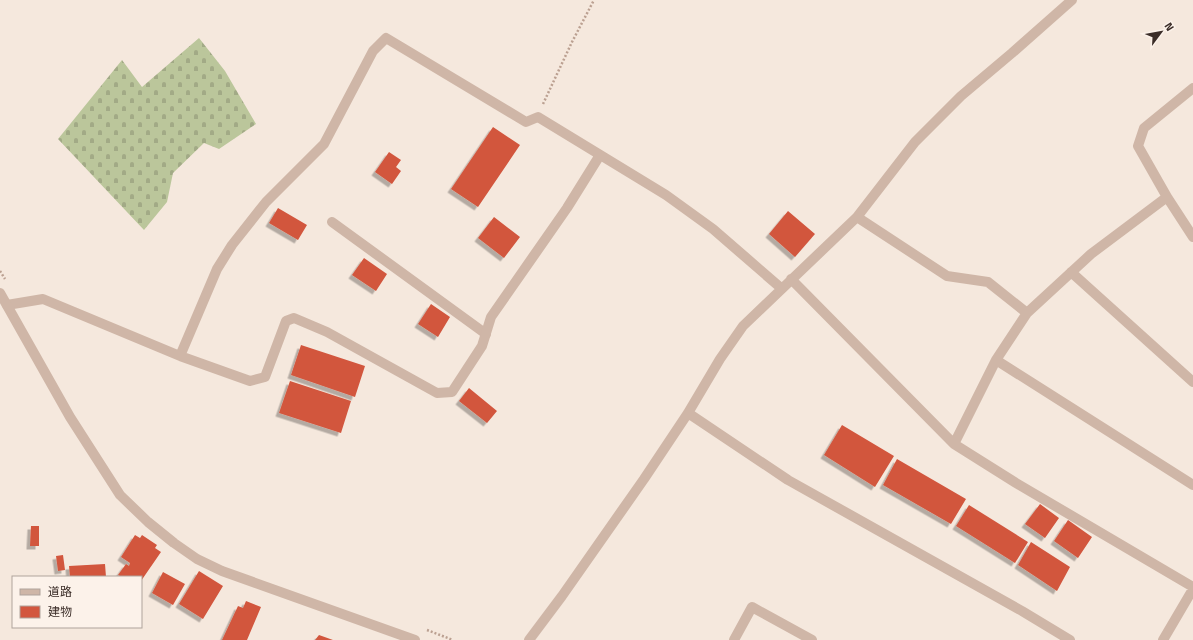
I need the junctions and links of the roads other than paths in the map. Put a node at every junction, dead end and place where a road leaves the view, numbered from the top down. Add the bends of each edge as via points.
1 (1072, 0) edge
2 (1193, 88) edge
3 (600, 155) junction
4 (1167, 197) junction
5 (857, 217) junction
6 (332, 222) dead end
7 (1193, 237) edge
8 (1071, 272) junction
9 (791, 279) junction
10 (781, 288) junction
11 (0, 293) edge
12 (7, 305) junction
13 (1026, 312) junction
14 (486, 334) junction
15 (180, 356) junction
16 (996, 360) junction
17 (1193, 382) edge
18 (688, 413) junction
19 (954, 444) junction
20 (1193, 485) edge
21 (1192, 592) edge
22 (415, 640) edge
23 (529, 640) edge
24 (734, 640) edge
25 (812, 640) edge
26 (1070, 640) edge
27 (1163, 640) edge

1 - 5 street via 961,96 915,142
2 - 4 street via 1144,128 1138,146
3 - 10 street via 666,195 713,229
3 - 14 street via 567,208 491,317
3 - 15 street via 538,116 526,122 386,38 373,51 324,144 266,202 232,245 217,269
4 - 7 street
4 - 8 street
5 - 9 street
5 - 13 street via 947,276 988,282
6 - 14 street
8 - 13 street
8 - 17 street
9 - 10 street
9 - 19 street
10 - 18 street via 743,326
11 - 12 street
12 - 15 street via 43,299
12 - 22 street via 70,416 120,495 148,522 191,555 222,571
13 - 16 street
14 - 15 street via 482,346 452,392 437,392 326,332 294,318 286,321 265,377 250,381
16 - 19 street
16 - 20 street
18 - 23 street
18 - 26 street via 788,480
19 - 21 street
21 - 27 street
24 - 25 street via 752,607

